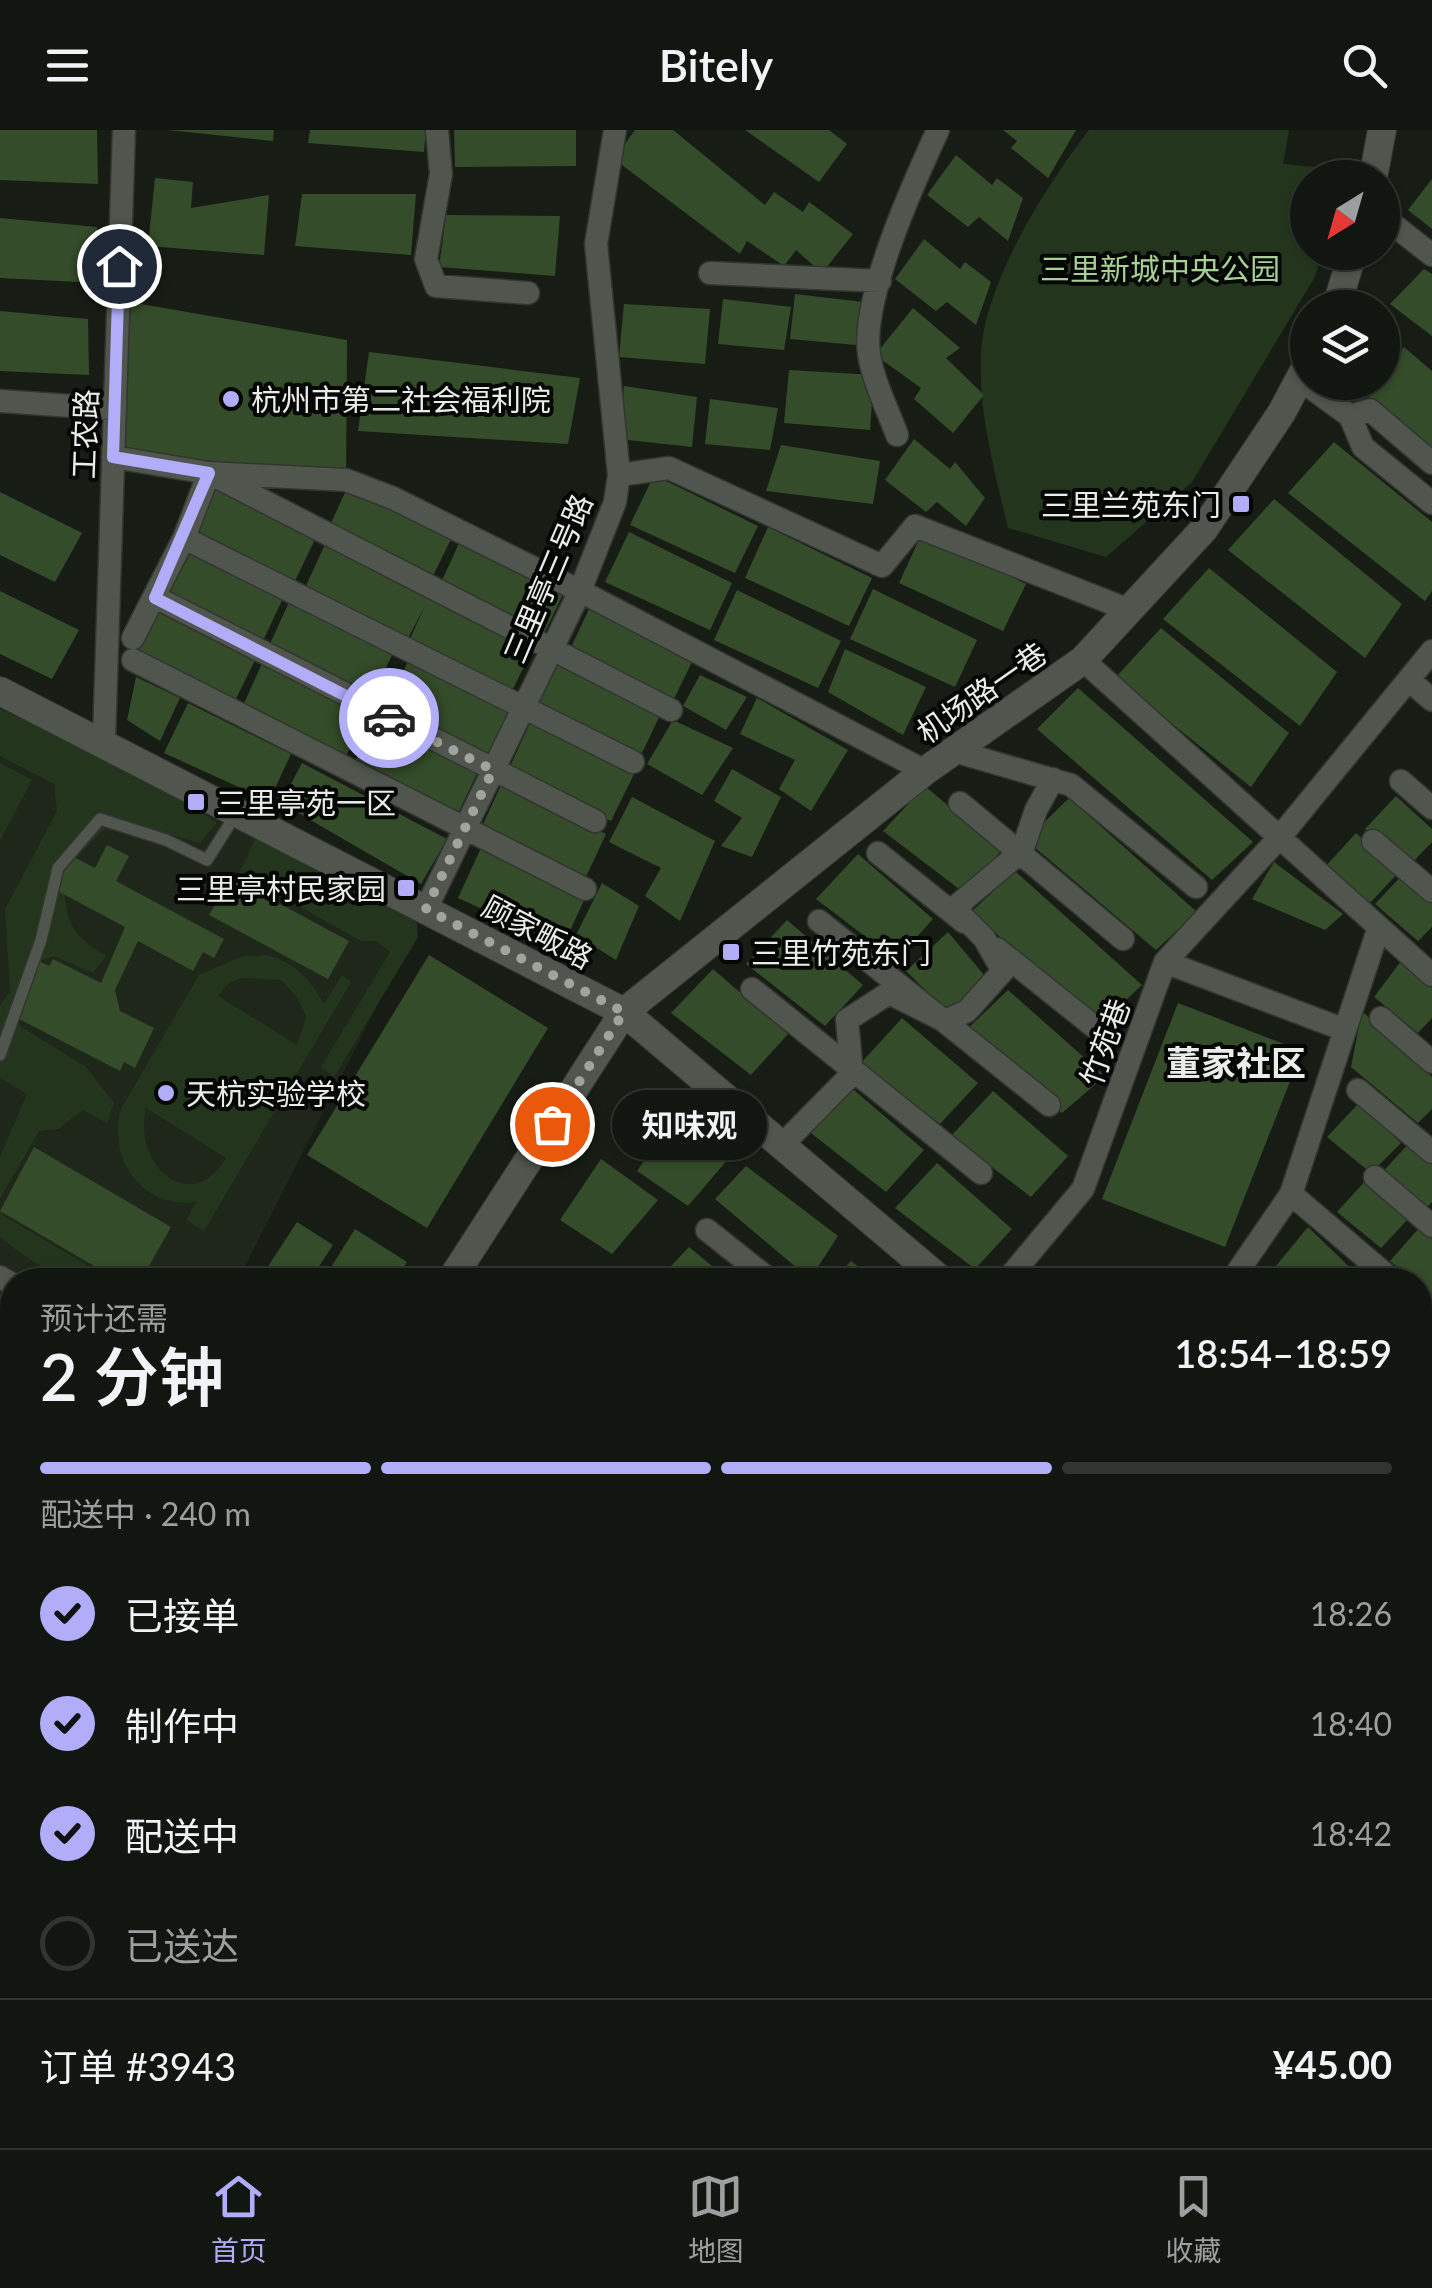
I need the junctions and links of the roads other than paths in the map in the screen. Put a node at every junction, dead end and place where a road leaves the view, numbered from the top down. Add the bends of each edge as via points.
1 (124, 130) edge
2 (437, 130) edge
3 (615, 130) edge
4 (938, 130) edge
5 (1382, 130) edge
6 (1376, 160) edge
7 (1400, 230) edge
8 (1432, 254) edge
9 (710, 273) dead end
10 (880, 281) junction
11 (528, 293) dead end
12 (1290, 392) edge
13 (1333, 400) edge
14 (0, 401) edge
15 (114, 409) junction
16 (1350, 416) junction
17 (897, 436) dead end
18 (113, 457) junction
19 (1432, 463) edge
20 (209, 473) junction
21 (619, 475) junction
22 (1432, 504) edge
23 (184, 538) junction
24 (580, 591) junction
25 (155, 598) junction
26 (1129, 610) junction
27 (552, 647) junction
28 (1432, 652) edge
29 (1083, 660) junction
30 (1410, 681) junction
31 (0, 690) edge
32 (1432, 700) edge
33 (524, 708) junction
34 (671, 710) dead end
35 (104, 740) junction
36 (954, 750) junction
37 (633, 762) dead end
38 (493, 770) junction
39 (925, 771) junction
40 (1053, 779) junction
41 (1401, 781) dead end
42 (960, 803) dead end
43 (1432, 808) edge
44 (238, 810) junction
45 (595, 821) dead end
46 (464, 830) junction
47 (1279, 838) junction
48 (1373, 841) dead end
49 (878, 853) dead end
50 (1019, 854) junction
51 (1196, 887) dead end
52 (584, 890) dead end
53 (1432, 891) edge
54 (426, 909) junction
55 (819, 921) dead end
56 (1378, 930) junction
57 (984, 938) junction
58 (1123, 938) dead end
59 (1165, 962) junction
60 (1432, 975) edge
61 (752, 989) dead end
62 (624, 1012) junction
63 (1381, 1018) dead end
64 (944, 1021) junction
65 (1345, 1030) junction
66 (1107, 1037) dead end
67 (0, 1055) edge
68 (1432, 1062) edge
69 (852, 1069) junction
70 (1358, 1090) dead end
71 (1048, 1104) dead end
72 (782, 1145) junction
73 (1432, 1152) edge
74 (981, 1173) dead end
75 (1375, 1177) dead end
76 (1291, 1194) junction
77 (1432, 1226) edge
78 (707, 1230) dead end
79 (459, 1268) edge
80 (755, 1268) edge
81 (927, 1268) edge
82 (1017, 1268) edge
83 (1240, 1268) edge
84 (1378, 1268) edge

1 - 15 street, 工农路
2 - 11 street via 440,174 426,260 436,286
3 - 21 street, 三里亭三号路 via 596,244
4 - 10 street via 901,210
5 - 6 street
7 - 8 street
9 - 10 street
10 - 17 street via 869,352
12 - 26 street, 机场路一巷 via 1204,529
13 - 16 street
14 - 15 street
15 - 18 street, 工农路
16 - 19 street via 1370,410
16 - 22 street via 1363,448
18 - 20 street
18 - 35 street, 工农路
20 - 23 street
20 - 24 street via 346,480
20 - 27 street
21 - 24 street, 三里亭三号路
21 - 26 street via 669,468 882,566 914,526
23 - 25 street
23 - 33 street
24 - 27 street, 三里亭三号路
24 - 39 street
25 - 38 street
25 - 46 street via 133,649
26 - 29 street, 机场路一巷
27 - 33 street, 三里亭三号路
27 - 34 street
28 - 30 street, 竹苑巷
29 - 36 street, 机场路一巷
29 - 47 street
30 - 32 street
30 - 47 street, 竹苑巷
31 - 35 street, 顾家畈路
33 - 37 street
33 - 38 street, 三里亭三号路
35 - 44 street, 顾家畈路
36 - 39 street, 机场路一巷
36 - 40 street
38 - 45 street
38 - 46 street, 三里亭三号路
39 - 62 street, 机场路一巷
40 - 50 street
40 - 51 street via 1072,785
41 - 43 street
42 - 50 street
44 - 54 street, 顾家畈路
44 - 67 lane via 207,860 100,819 58,868
46 - 52 street
46 - 54 street, 三里亭三号路
47 - 56 street
47 - 59 street, 竹苑巷
48 - 53 street
49 - 57 street
50 - 57 street via 954,908
50 - 58 street
54 - 62 street, 顾家畈路
55 - 64 street
56 - 60 street
56 - 65 street
57 - 64 street via 1003,971 967,1011
57 - 66 street
59 - 65 street
59 - 82 street, 竹苑巷 via 1083,1190
61 - 69 street
62 - 72 street, 顾家畈路
62 - 79 street, 机场路一巷
63 - 68 street
64 - 69 street via 889,993 846,1020
64 - 71 street
65 - 76 street
69 - 72 street
69 - 74 street
70 - 73 street
72 - 81 street, 顾家畈路
75 - 77 street
76 - 83 street
76 - 84 street
78 - 80 street

